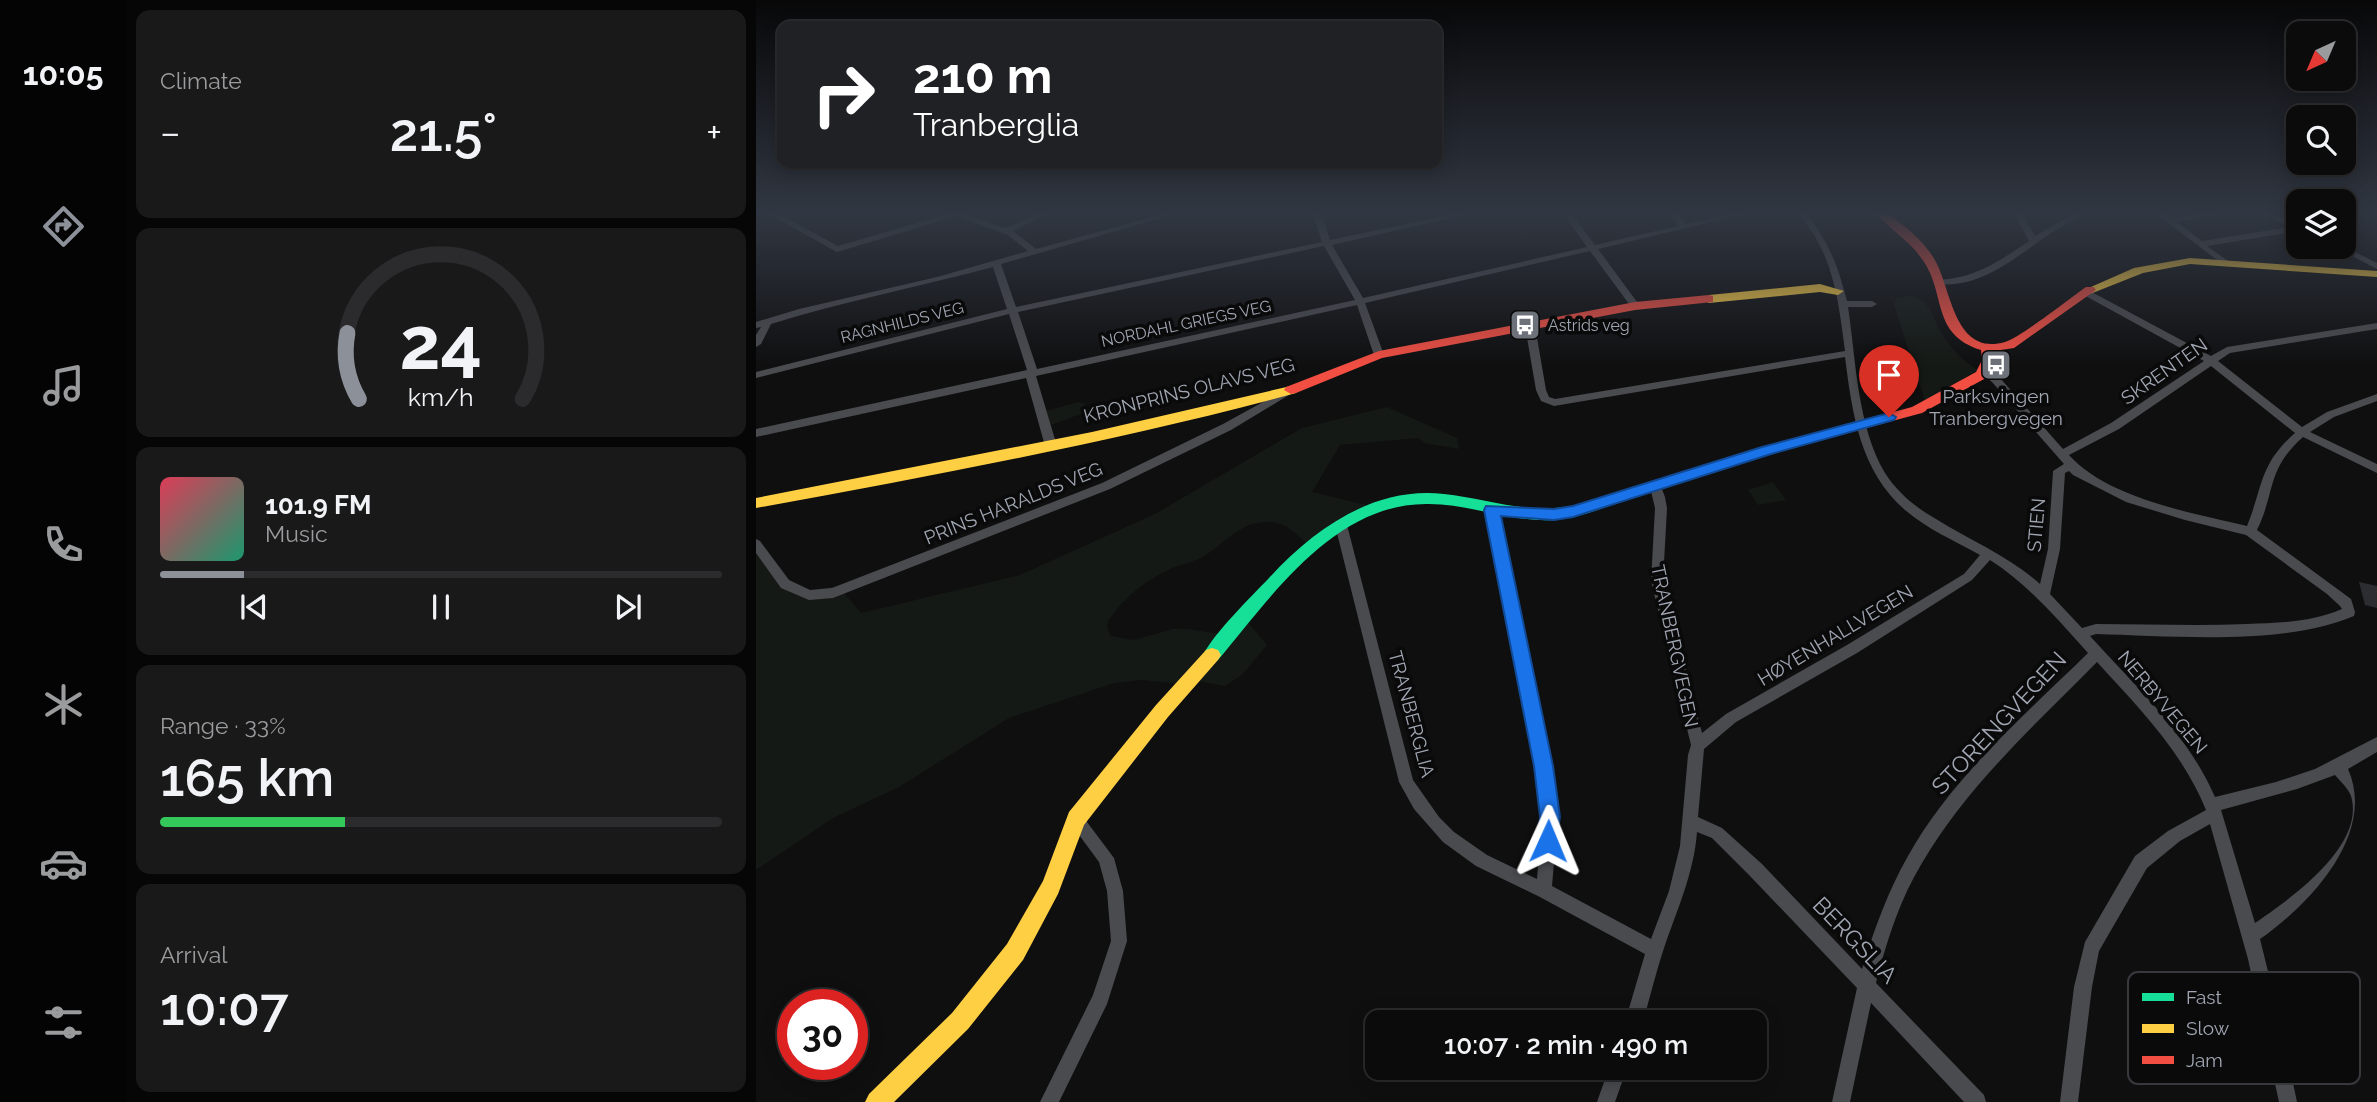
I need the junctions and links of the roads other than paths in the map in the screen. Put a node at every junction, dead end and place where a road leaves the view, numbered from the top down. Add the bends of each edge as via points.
1 (988, 264) edge
2 (997, 264) edge
3 (1222, 264) edge
4 (1339, 264) edge
5 (1517, 264) edge
6 (1605, 264) edge
7 (1833, 264) edge
8 (1932, 264) edge
9 (1996, 264) edge
10 (2154, 264) edge
11 (2245, 264) edge
12 (2377, 274) edge
13 (1940, 282) junction
14 (2085, 292) junction
15 (1840, 297) junction
16 (1360, 301) junction
17 (1872, 304) dead end
18 (1635, 306) junction
19 (1012, 310) junction
20 (761, 323) edge
21 (1530, 326) junction
22 (2377, 326) edge
23 (756, 344) edge
24 (1987, 348) junction
25 (1850, 353) junction
26 (1379, 355) junction
27 (2210, 360) junction
28 (1984, 371) junction
29 (1031, 373) junction
30 (756, 375) edge
31 (1290, 390) junction
32 (2377, 397) edge
33 (1862, 424) junction
34 (756, 433) edge
35 (2302, 433) junction
36 (1052, 446) junction
37 (2062, 454) junction
38 (2071, 465) junction
39 (2377, 469) edge
40 (1656, 487) junction
41 (756, 503) edge
42 (1492, 510) junction
43 (1341, 525) junction
44 (2250, 531) junction
45 (756, 544) edge
46 (1988, 554) junction
47 (2044, 594) junction
48 (2080, 634) junction
49 (2097, 653) junction
50 (2377, 744) edge
51 (1698, 745) junction
52 (2338, 768) junction
53 (2212, 809) junction
54 (1076, 819) junction
55 (1691, 822) junction
56 (1544, 890) junction
57 (2250, 936) junction
58 (1654, 950) junction
59 (2258, 972) edge
60 (1865, 984) junction
61 (1637, 1010) edge
62 (1614, 1080) edge
63 (2284, 1084) edge
64 (877, 1102) edge
65 (1049, 1102) edge
66 (1606, 1102) edge
67 (1841, 1102) edge
68 (1977, 1102) edge
69 (2069, 1102) edge
70 (2288, 1102) edge

1 - 20 street
2 - 19 street
3 - 19 street, RAGNHILDS VEG
4 - 16 street
5 - 16 street, NORDAHL GRIEGS VEG
6 - 18 street
7 - 15 street, NERBYVEGEN
8 - 13 street
9 - 13 street via 1982,274
10 - 14 street
11 - 12 street
13 - 24 street via 1957,333
14 - 24 street via 2010,345
14 - 27 street
15 - 17 street
15 - 18 street, KRONPRINS OLAVS VEG via 1820,288
15 - 25 street, NERBYVEGEN
16 - 26 street
16 - 29 street, NORDAHL GRIEGS VEG
18 - 21 street, KRONPRINS OLAVS VEG
19 - 29 street
19 - 30 street, RAGNHILDS VEG
20 - 23 street via 766,326
21 - 25 street via 1541,390 1545,399 1554,403
21 - 26 street, KRONPRINS OLAVS VEG
22 - 27 street, SKRENTEN via 2243,345
24 - 28 street
25 - 33 street, NERBYVEGEN
26 - 31 street, KRONPRINS OLAVS VEG
27 - 35 street
27 - 37 street, SKRENTEN via 2115,426
28 - 33 street via 1917,410
28 - 37 street
29 - 34 street, NORDAHL GRIEGS VEG
29 - 36 street
31 - 36 street, KRONPRINS OLAVS VEG
31 - 45 street, PRINS HARALDS VEG via 1106,486 833,593 809,595 786,584
32 - 35 street via 2349,405
33 - 40 street
33 - 46 street, NERBYVEGEN via 1866,446 1897,496
35 - 39 street
35 - 44 street via 2271,470
36 - 41 street, KRONPRINS OLAVS VEG
37 - 38 street
38 - 44 street via 2130,499
38 - 47 street, STIEN via 2059,471 2054,549
40 - 42 street via 1554,514
40 - 51 street, TRANBERGVEGEN via 1661,498 1657,581
42 - 43 street via 1429,498 1395,500
42 - 56 street via 1544,766 1550,817
43 - 54 street via 1283,574 1136,742
43 - 56 street, TRANBERGLIA via 1406,782 1422,810 1465,852
44 - 48 street, STORENGVEGEN via 2346,603 2349,612 2332,620 2241,630 2097,624
46 - 47 street, NERBYVEGEN
46 - 51 street, HØYENHALLVEGEN via 1974,573 1731,718
47 - 48 street, NERBYVEGEN
48 - 49 street, NERBYVEGEN
49 - 53 street, NERBYVEGEN via 2187,757
49 - 60 street, STORENGVEGEN via 1980,771 1949,809 1914,861 1885,923
50 - 52 street
51 - 55 street, TRANBERGVEGEN
52 - 53 street
52 - 57 street via 2359,796 2361,814 2353,837 2336,866 2291,908
53 - 57 street, NERBYVEGEN
53 - 69 street via 2141,862 2091,948
54 - 64 street via 1051,887 1014,952 960,1021
54 - 65 street via 1105,858 1115,891 1119,941 1101,998
55 - 58 street, TRANBERGVEGEN via 1677,891
55 - 60 street, BERGSLIA via 1717,833 1750,863
56 - 58 street, TRANBERGLIA
57 - 59 street, NERBYVEGEN
58 - 61 street, TRANBERGVEGEN
60 - 67 street, STORENGVEGEN
60 - 68 street, BERGSLIA
62 - 66 street
63 - 70 street, NERBYVEGEN

